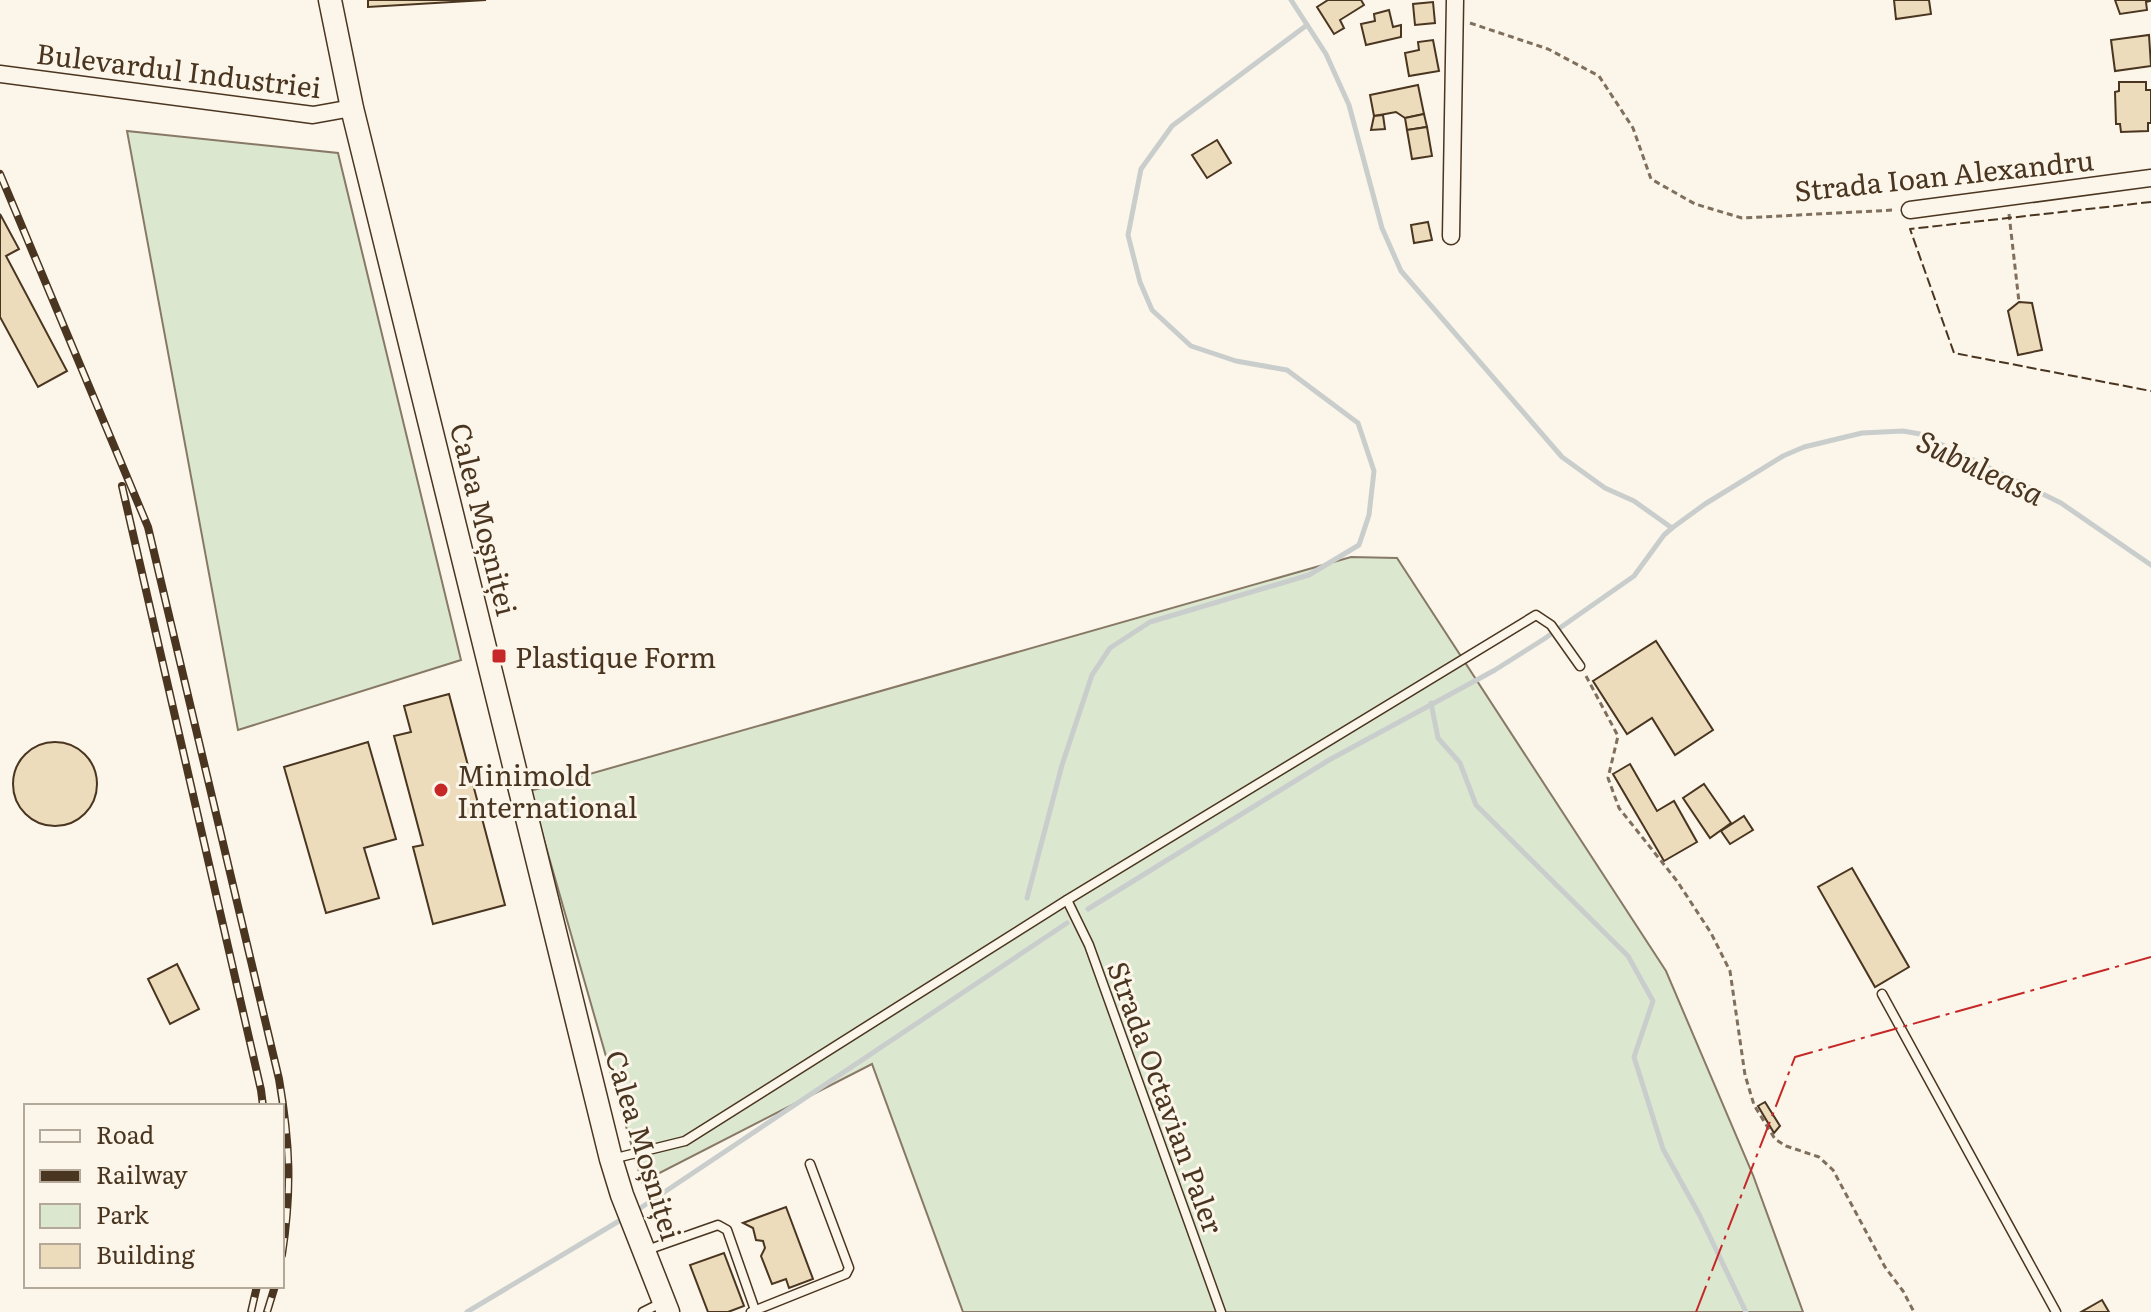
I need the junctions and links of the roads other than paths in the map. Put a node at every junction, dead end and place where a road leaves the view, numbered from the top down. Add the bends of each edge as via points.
1 (330, 0) edge
2 (1455, 0) edge
3 (0, 74) edge
4 (352, 108) junction
5 (2151, 178) edge
6 (1910, 210) road end
7 (1451, 236) dead end
8 (1580, 666) road end
9 (1067, 900) junction
10 (1882, 994) dead end
11 (611, 1159) junction
12 (810, 1164) dead end
13 (640, 1241) junction
14 (666, 1307) edge
15 (753, 1311) edge
16 (643, 1312) edge
17 (1221, 1312) edge
18 (2056, 1312) edge

1 - 4 street, Calea Moșniței
2 - 7 street
3 - 4 street, Bulevardul Industriei via 313,115
4 - 11 street, Calea Moșniței
5 - 6 street, Strada Ioan Alexandru
8 - 9 lane via 1551,625 1536,615
9 - 11 lane via 685,1141
9 - 17 lane, Strada Octavian Paler via 1089,945
10 - 18 lane
11 - 13 street, Calea Moșniței
12 - 15 lane via 849,1268 846,1274
13 - 14 street, Calea Moșniței
13 - 15 lane via 723,1226
14 - 16 lane

